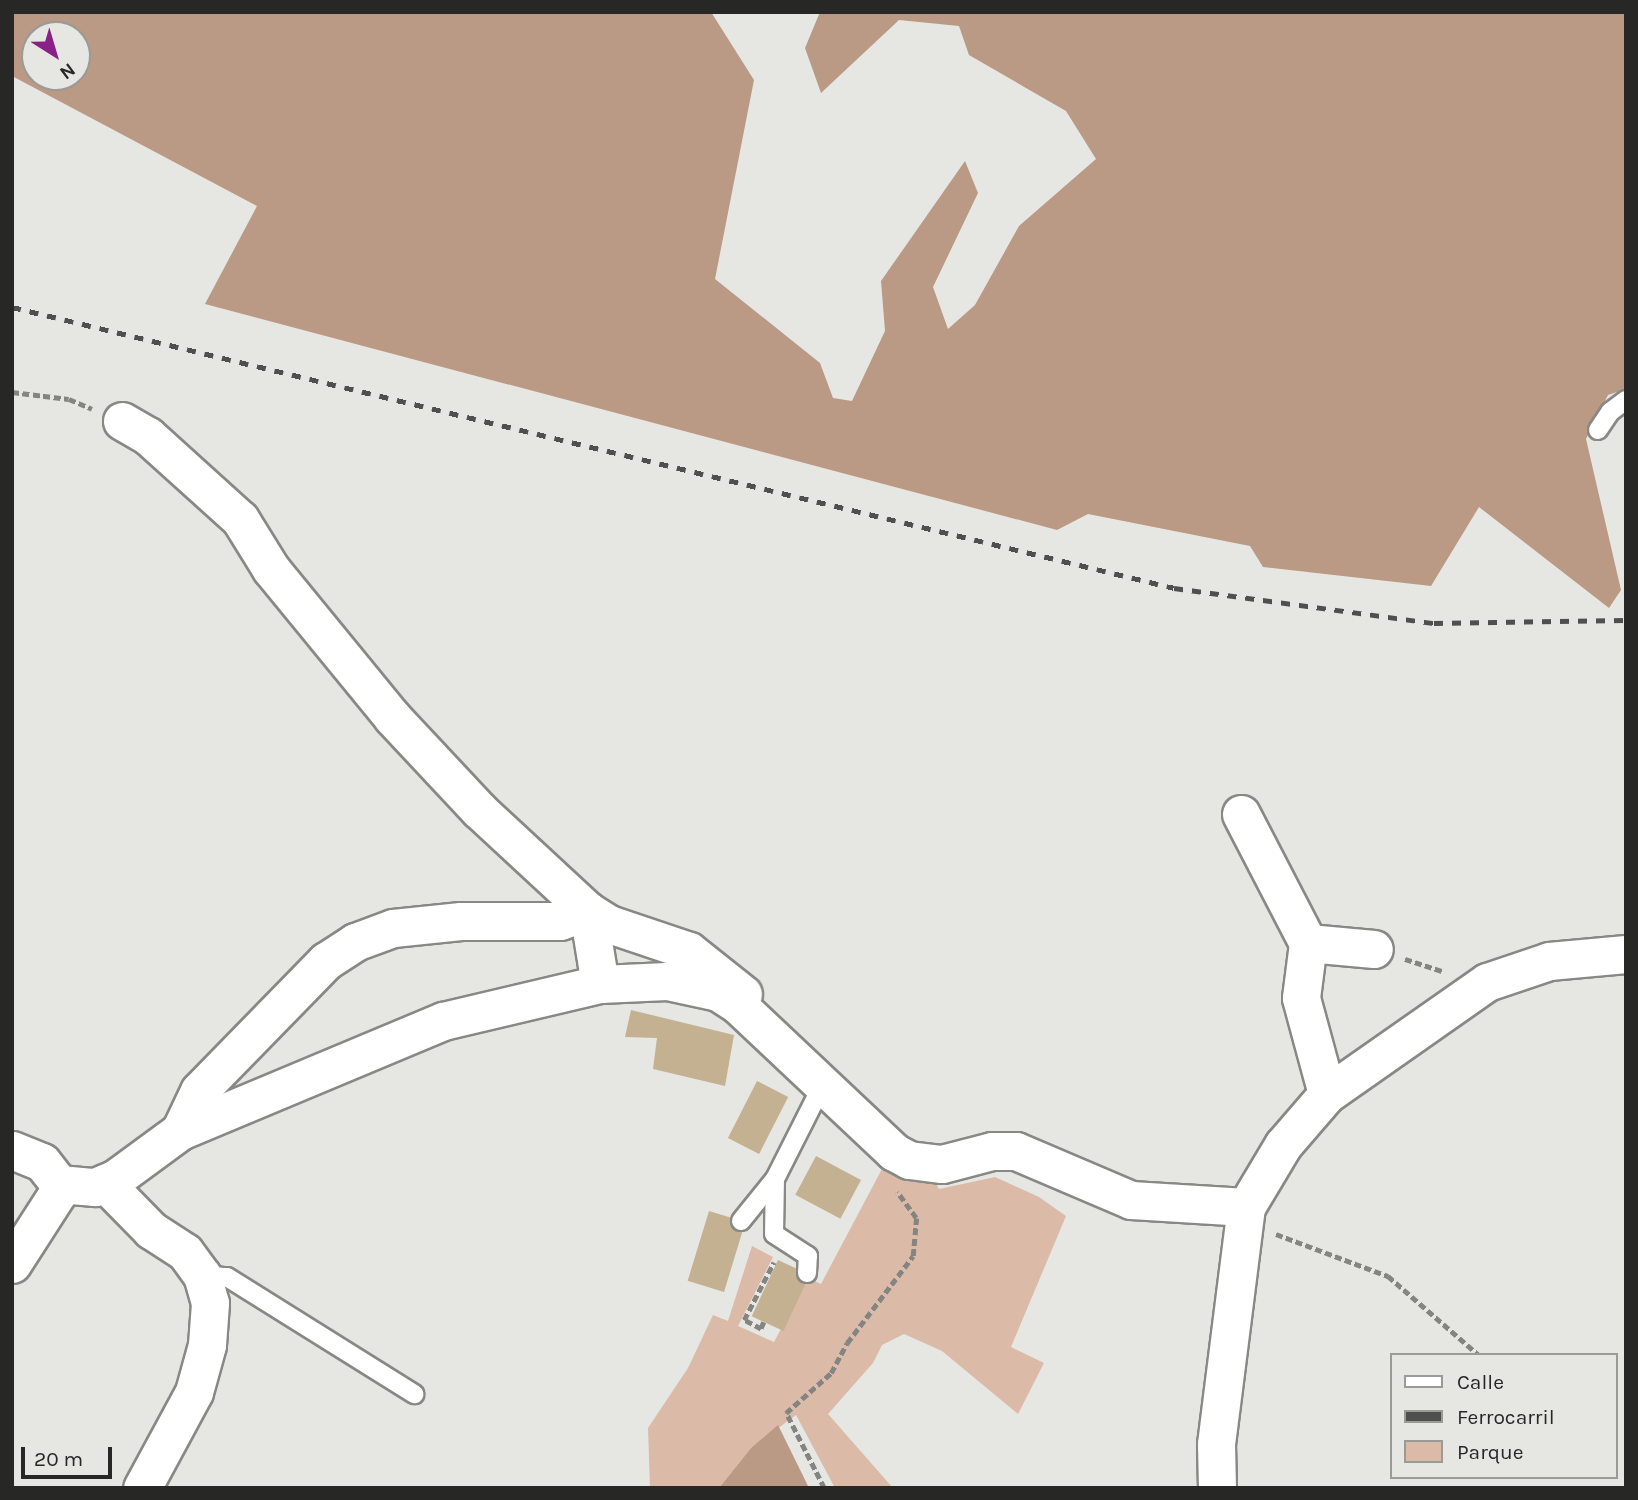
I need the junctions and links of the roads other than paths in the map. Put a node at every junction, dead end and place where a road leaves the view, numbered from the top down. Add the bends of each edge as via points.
1 (1626, 400) edge
2 (122, 421) road end
3 (1598, 430) dead end
4 (1241, 814) dead end
5 (588, 911) junction
6 (1308, 943) junction
7 (1374, 949) road end
8 (1626, 954) edge
9 (600, 984) junction
10 (813, 1074) junction
11 (1327, 1094) junction
12 (180, 1131) junction
13 (12, 1150) edge
14 (775, 1179) junction
15 (105, 1183) junction
16 (59, 1184) junction
17 (1245, 1215) junction
18 (741, 1221) dead end
19 (12, 1264) edge
20 (807, 1273) dead end
21 (202, 1275) junction
22 (414, 1394) dead end
23 (142, 1488) edge
24 (1217, 1488) edge

1 - 3 lane via 1610,412
2 - 5 street via 148,436 240,519 271,569 392,716 478,810
4 - 6 street
5 - 9 street
5 - 10 street via 609,924 689,951 766,1013
5 - 12 street via 560,921 461,921 393,928 355,942 326,961 199,1091
6 - 7 street
6 - 11 street via 1301,998
8 - 11 street via 1549,961 1487,982
9 - 10 street via 667,981 718,992 738,1004
9 - 12 street via 443,1021
10 - 14 lane
10 - 17 street via 894,1152 924,1164 1016,1151 1131,1200
11 - 17 street via 1283,1145
12 - 15 street
13 - 16 street via 42,1162
14 - 18 lane
14 - 20 lane via 774,1234 808,1256
15 - 16 street via 95,1187
15 - 21 street via 151,1230 185,1252
16 - 19 street
17 - 24 street via 1216,1444
21 - 22 lane via 227,1277
21 - 23 street via 210,1303 207,1345 197,1380

